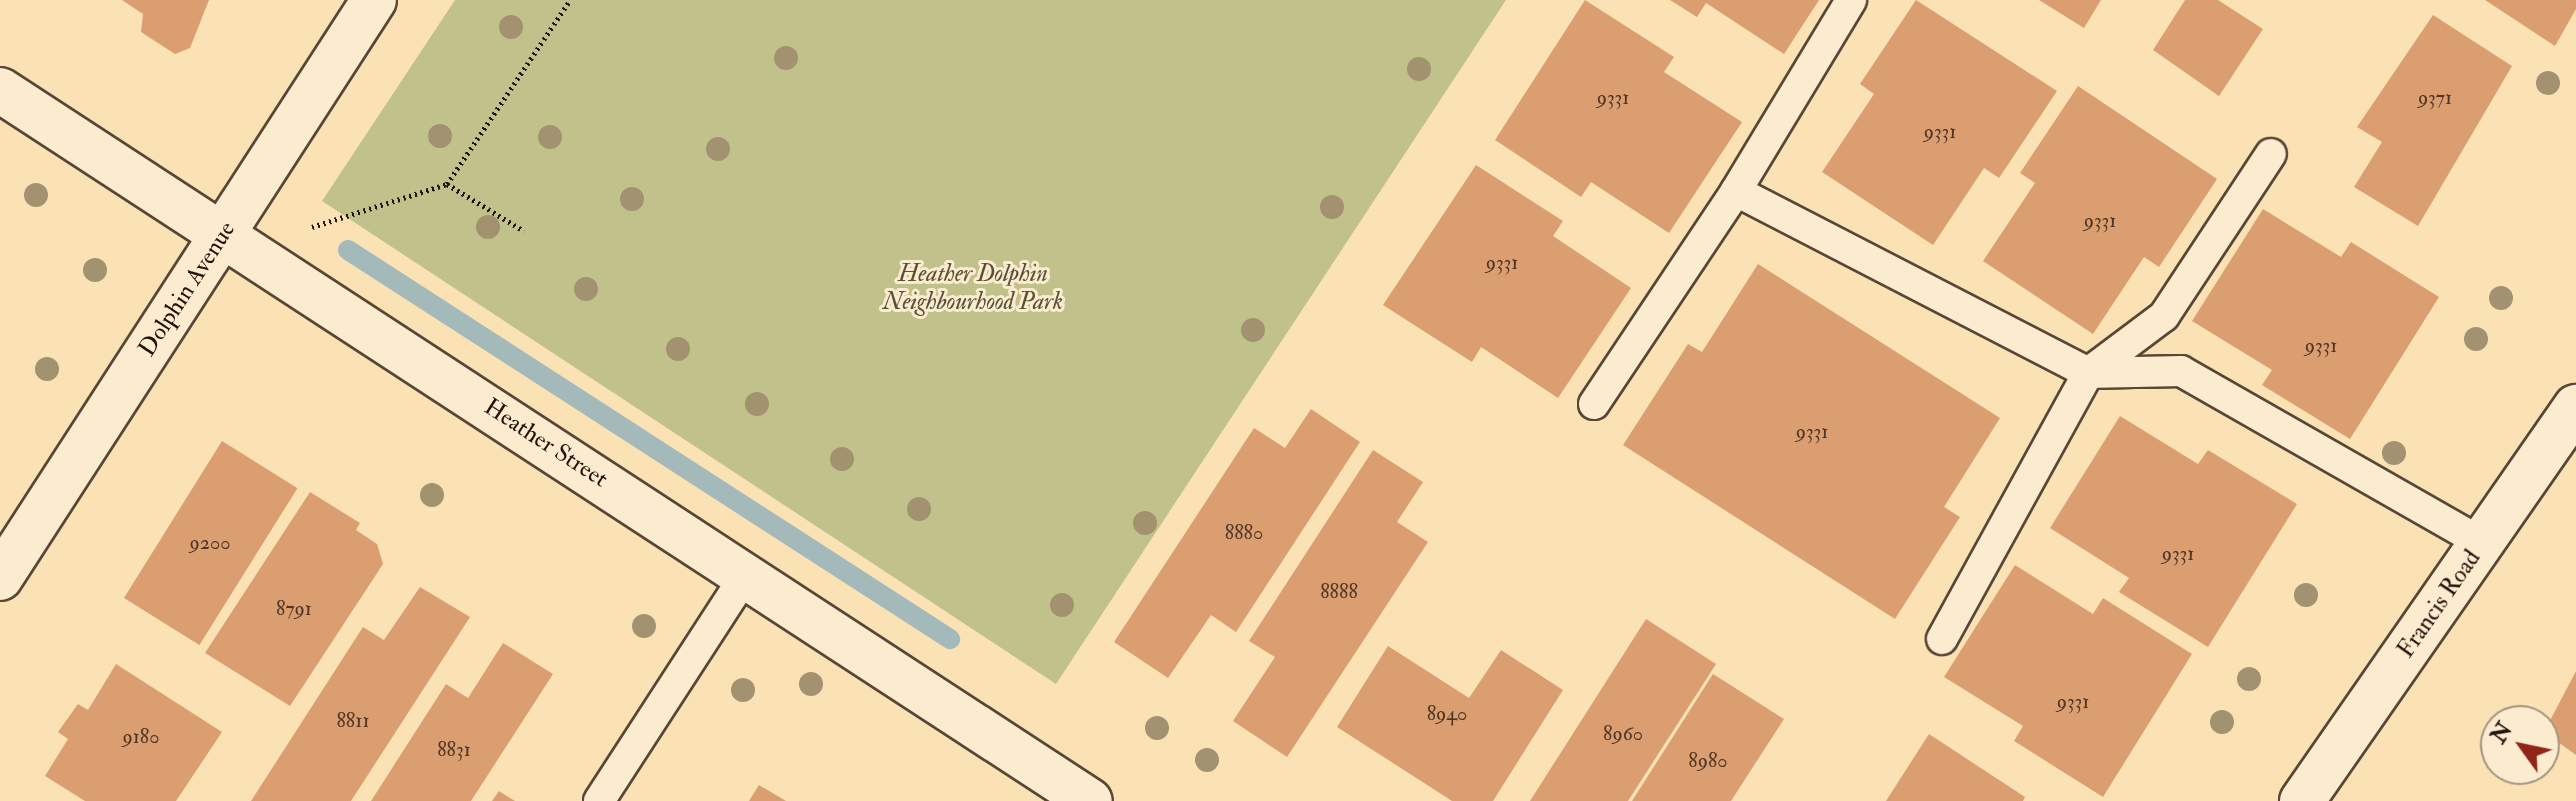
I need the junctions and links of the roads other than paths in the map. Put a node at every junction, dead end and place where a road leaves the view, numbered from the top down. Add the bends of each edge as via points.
1 (374, 0) edge
2 (1851, 0) edge
3 (0, 90) edge
4 (2271, 154) dead end
5 (1736, 191) junction
6 (224, 232) junction
7 (2088, 373) junction
8 (1594, 404) dead end
9 (2576, 407) edge
10 (2482, 543) junction
11 (746, 575) junction
12 (0, 578) edge
13 (1942, 639) dead end
14 (599, 801) edge
15 (1090, 801) edge
16 (2302, 801) edge

1 - 6 street, Dolphin Avenue
2 - 5 lane
3 - 6 street, Heather Street
4 - 7 lane via 2164,316
5 - 7 lane
5 - 8 lane
6 - 11 street, Heather Street
6 - 12 street, Dolphin Avenue
7 - 10 lane via 2181,371
7 - 13 lane
9 - 10 street, Francis Road
10 - 16 street, Francis Road
11 - 14 lane
11 - 15 street, Heather Street

